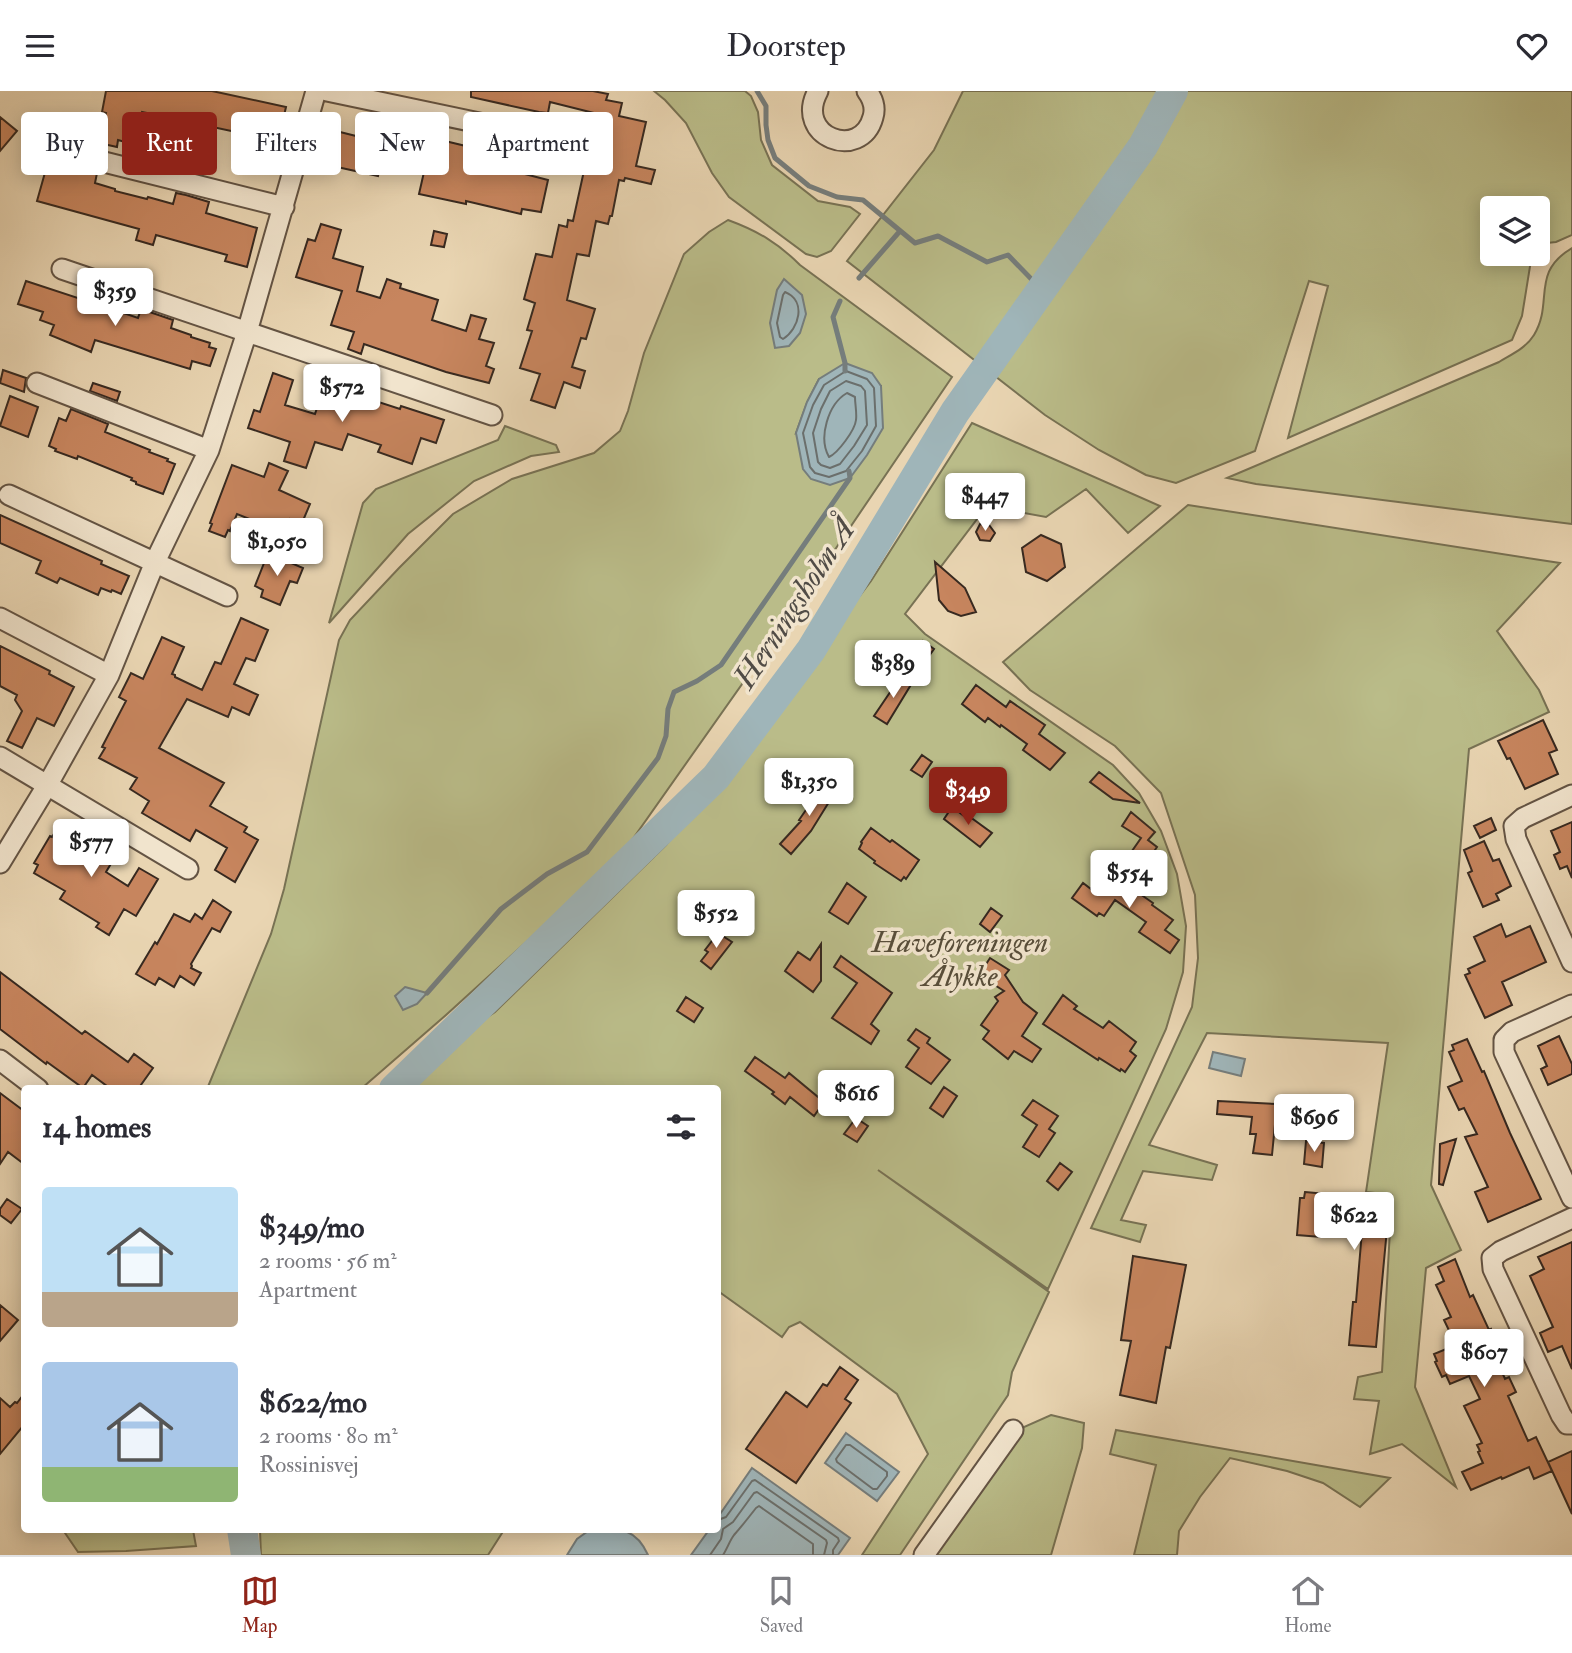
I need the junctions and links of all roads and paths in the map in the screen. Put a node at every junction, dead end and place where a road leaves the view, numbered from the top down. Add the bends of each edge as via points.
1 (316, 91) edge
2 (327, 91) edge
3 (818, 91) edge
4 (867, 91) edge
5 (463, 120) edge
6 (108, 163) edge
7 (284, 207) junction
8 (62, 269) dead end
9 (247, 332) junction
10 (37, 383) dead end
11 (492, 415) dead end
12 (209, 450) junction
13 (9, 495) dead end
14 (155, 562) junction
15 (227, 596) dead end
16 (0, 618) edge
17 (109, 674) junction
18 (0, 757) edge
19 (47, 784) junction
20 (1572, 795) edge
21 (0, 863) edge
22 (188, 869) dead end
23 (1572, 961) edge
24 (1572, 1005) edge
25 (0, 1060) edge
26 (33, 1085) edge
27 (1572, 1198) edge
28 (1572, 1218) edge
29 (1570, 1424) edge
30 (1013, 1430) dead end
31 (924, 1555) edge

1 - 7 street
2 - 5 street
3 - 4 street via 812,108 816,126 830,138 849,141 869,127 874,111
6 - 7 street
7 - 9 street
8 - 9 street
9 - 11 street
9 - 12 street
10 - 12 street
12 - 14 street
13 - 14 street
14 - 15 street
14 - 17 street
16 - 17 street
17 - 19 street
18 - 19 street
19 - 21 street
19 - 22 street
20 - 23 street via 1514,826
24 - 27 street via 1504,1040 1504,1052
25 - 26 street
28 - 29 street via 1492,1258 1493,1269 1561,1415
30 - 31 street

